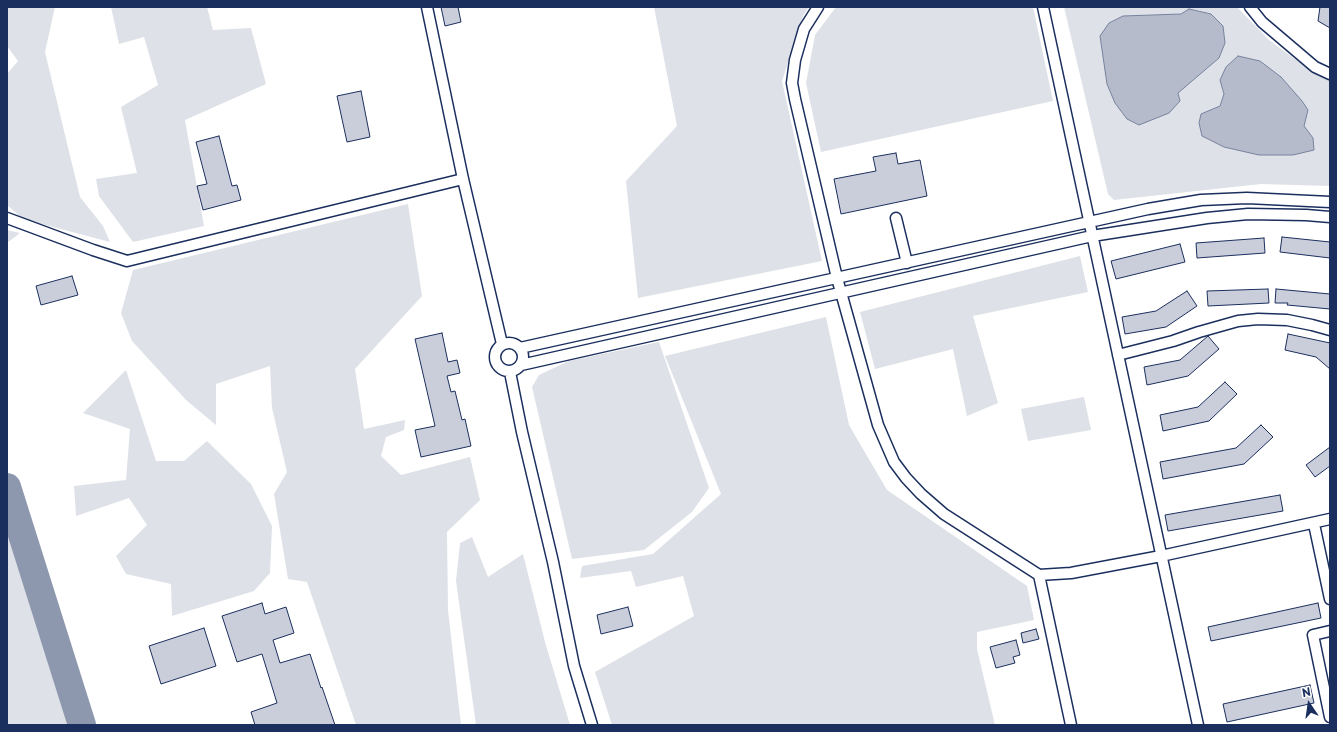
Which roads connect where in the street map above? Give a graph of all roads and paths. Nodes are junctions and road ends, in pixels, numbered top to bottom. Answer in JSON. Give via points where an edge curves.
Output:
{"nodes":[{"id":1,"x":427,"y":7,"type":"edge"},
{"id":2,"x":818,"y":7,"type":"edge"},
{"id":3,"x":1043,"y":7,"type":"edge"},
{"id":4,"x":1250,"y":7,"type":"edge"},
{"id":5,"x":1330,"y":74,"type":"edge"},
{"id":6,"x":463,"y":179,"type":"junction"},
{"id":7,"x":1330,"y":202,"type":"edge"},
{"id":8,"x":1330,"y":217,"type":"edge"},
{"id":9,"x":7,"y":218,"type":"edge"},
{"id":10,"x":896,"y":218,"type":"dead end"},
{"id":11,"x":1089,"y":222,"type":"junction"},
{"id":12,"x":1092,"y":236,"type":"junction"},
{"id":13,"x":907,"y":263,"type":"junction"},
{"id":14,"x":837,"y":278,"type":"junction"},
{"id":15,"x":842,"y":292,"type":"junction"},
{"id":16,"x":1330,"y":330,"type":"edge"},
{"id":17,"x":502,"y":344,"type":"junction"},
{"id":18,"x":520,"y":348,"type":"junction"},
{"id":19,"x":1118,"y":355,"type":"junction"},
{"id":20,"x":521,"y":365,"type":"junction"},
{"id":21,"x":510,"y":372,"type":"junction"},
{"id":22,"x":1330,"y":520,"type":"edge"},
{"id":23,"x":1314,"y":524,"type":"junction"},
{"id":24,"x":1161,"y":556,"type":"junction"},
{"id":25,"x":1039,"y":576,"type":"junction"},
{"id":26,"x":1330,"y":599,"type":"edge"},
{"id":27,"x":1330,"y":632,"type":"edge"},
{"id":28,"x":1330,"y":717,"type":"edge"},
{"id":29,"x":592,"y":725,"type":"edge"},
{"id":30,"x":1071,"y":725,"type":"edge"},
{"id":31,"x":1198,"y":725,"type":"edge"}],
"edges":[{"from":1,"to":6,"type":"street"},
{"from":2,"to":14,"type":"street","via":[[804,29],[795,60],[792,83]]},
{"from":3,"to":11,"type":"street"},
{"from":4,"to":5,"type":"street","via":[[1262,22],[1315,67]]},
{"from":6,"to":9,"type":"street","via":[[128,261]]},
{"from":6,"to":17,"type":"street"},
{"from":7,"to":11,"type":"street","via":[[1247,198],[1201,200]]},
{"from":8,"to":12,"type":"street","via":[[1248,214]]},
{"from":10,"to":13,"type":"street"},
{"from":11,"to":12,"type":"street"},
{"from":11,"to":13,"type":"street"},
{"from":12,"to":15,"type":"street"},
{"from":12,"to":19,"type":"street"},
{"from":13,"to":14,"type":"street"},
{"from":14,"to":15,"type":"street"},
{"from":14,"to":18,"type":"street"},
{"from":15,"to":20,"type":"street"},
{"from":15,"to":25,"type":"street","via":[[878,425],[894,462],[921,494],[944,514]]},
{"from":16,"to":19,"type":"street","via":[[1287,320],[1238,321]]},
{"from":17,"to":18,"type":"street","via":[[511,343]]},
{"from":17,"to":21,"type":"street","via":[[495,352],[495,362],[501,369]]},
{"from":18,"to":20,"type":"street","via":[[523,356]]},
{"from":19,"to":24,"type":"street"},
{"from":20,"to":21,"type":"street"},
{"from":21,"to":29,"type":"street","via":[[574,666]]},
{"from":22,"to":23,"type":"street"},
{"from":23,"to":24,"type":"street"},
{"from":23,"to":26,"type":"street"},
{"from":24,"to":25,"type":"street","via":[[1071,573]]},
{"from":24,"to":31,"type":"street"},
{"from":25,"to":30,"type":"street"},
{"from":27,"to":28,"type":"street","via":[[1313,635]]}]}
